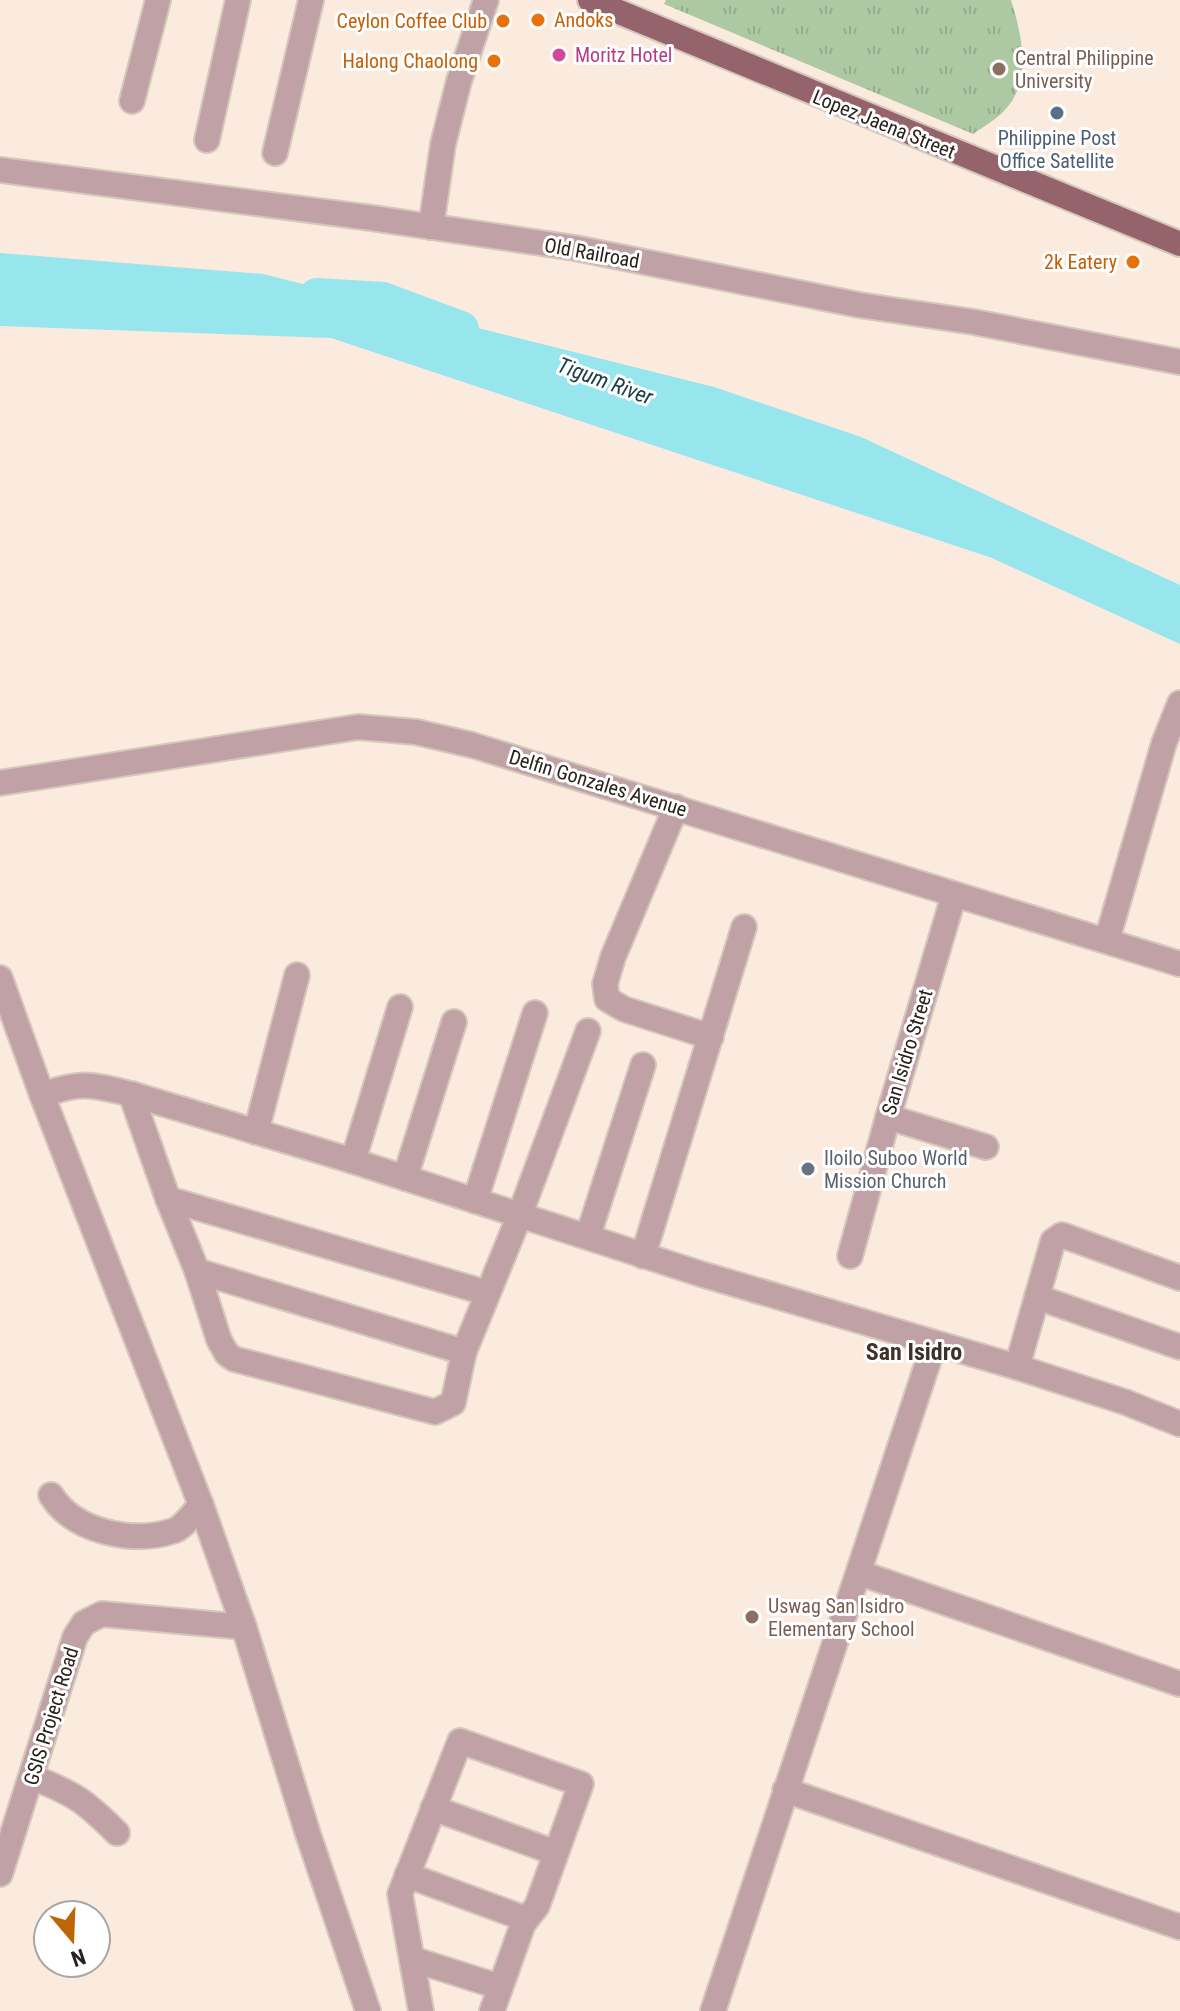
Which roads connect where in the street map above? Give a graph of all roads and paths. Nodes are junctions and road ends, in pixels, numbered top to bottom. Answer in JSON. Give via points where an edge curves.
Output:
{"nodes":[{"id":1,"x":158,"y":0,"type":"edge"},
{"id":2,"x":238,"y":0,"type":"edge"},
{"id":3,"x":311,"y":0,"type":"edge"},
{"id":4,"x":486,"y":0,"type":"edge"},
{"id":5,"x":590,"y":0,"type":"edge"},
{"id":6,"x":132,"y":101,"type":"dead end"},
{"id":7,"x":207,"y":140,"type":"dead end"},
{"id":8,"x":275,"y":153,"type":"dead end"},
{"id":9,"x":0,"y":170,"type":"edge"},
{"id":10,"x":431,"y":227,"type":"junction"},
{"id":11,"x":1180,"y":244,"type":"edge"},
{"id":12,"x":1180,"y":362,"type":"edge"},
{"id":13,"x":1180,"y":703,"type":"edge"},
{"id":14,"x":0,"y":783,"type":"edge"},
{"id":15,"x":676,"y":807,"type":"junction"},
{"id":16,"x":954,"y":895,"type":"junction"},
{"id":17,"x":744,"y":927,"type":"dead end"},
{"id":18,"x":1107,"y":940,"type":"junction"},
{"id":19,"x":1180,"y":964,"type":"edge"},
{"id":20,"x":297,"y":975,"type":"dead end"},
{"id":21,"x":0,"y":978,"type":"edge"},
{"id":22,"x":400,"y":1007,"type":"dead end"},
{"id":23,"x":535,"y":1013,"type":"dead end"},
{"id":24,"x":454,"y":1022,"type":"dead end"},
{"id":25,"x":588,"y":1031,"type":"dead end"},
{"id":26,"x":711,"y":1037,"type":"junction"},
{"id":27,"x":643,"y":1065,"type":"dead end"},
{"id":28,"x":131,"y":1094,"type":"junction"},
{"id":29,"x":42,"y":1095,"type":"junction"},
{"id":30,"x":888,"y":1117,"type":"junction"},
{"id":31,"x":256,"y":1132,"type":"junction"},
{"id":32,"x":986,"y":1147,"type":"dead end"},
{"id":33,"x":353,"y":1161,"type":"junction"},
{"id":34,"x":405,"y":1178,"type":"junction"},
{"id":35,"x":168,"y":1199,"type":"junction"},
{"id":36,"x":475,"y":1201,"type":"junction"},
{"id":37,"x":519,"y":1217,"type":"junction"},
{"id":38,"x":588,"y":1236,"type":"junction"},
{"id":39,"x":643,"y":1256,"type":"junction"},
{"id":40,"x":850,"y":1256,"type":"dead end"},
{"id":41,"x":197,"y":1271,"type":"junction"},
{"id":42,"x":1180,"y":1278,"type":"edge"},
{"id":43,"x":487,"y":1293,"type":"junction"},
{"id":44,"x":1037,"y":1297,"type":"junction"},
{"id":45,"x":934,"y":1344,"type":"junction"},
{"id":46,"x":1180,"y":1347,"type":"edge"},
{"id":47,"x":464,"y":1352,"type":"junction"},
{"id":48,"x":1017,"y":1367,"type":"junction"},
{"id":49,"x":1180,"y":1424,"type":"edge"},
{"id":50,"x":51,"y":1495,"type":"dead end"},
{"id":51,"x":201,"y":1505,"type":"junction"},
{"id":52,"x":860,"y":1573,"type":"junction"},
{"id":53,"x":244,"y":1627,"type":"junction"},
{"id":54,"x":1180,"y":1684,"type":"edge"},
{"id":55,"x":32,"y":1777,"type":"junction"},
{"id":56,"x":785,"y":1790,"type":"junction"},
{"id":57,"x":433,"y":1808,"type":"junction"},
{"id":58,"x":117,"y":1833,"type":"dead end"},
{"id":59,"x":556,"y":1853,"type":"junction"},
{"id":60,"x":0,"y":1874,"type":"edge"},
{"id":61,"x":407,"y":1875,"type":"junction"},
{"id":62,"x":526,"y":1919,"type":"junction"},
{"id":63,"x":1180,"y":1927,"type":"edge"},
{"id":64,"x":412,"y":1959,"type":"junction"},
{"id":65,"x":500,"y":1987,"type":"junction"},
{"id":66,"x":368,"y":2011,"type":"edge"},
{"id":67,"x":421,"y":2011,"type":"edge"},
{"id":68,"x":492,"y":2011,"type":"edge"},
{"id":69,"x":713,"y":2011,"type":"edge"}],
"edges":[{"from":1,"to":6,"type":"street"},
{"from":2,"to":7,"type":"street"},
{"from":3,"to":8,"type":"street"},
{"from":4,"to":10,"type":"street","via":[[443,144]]},
{"from":5,"to":11,"type":"main road","name":"Lopez Jaena Street"},
{"from":9,"to":10,"type":"street","name":"Old Railroad"},
{"from":10,"to":12,"type":"street","name":"Old Railroad","via":[[575,248]]},
{"from":13,"to":18,"type":"street"},
{"from":14,"to":15,"type":"street","name":"Delfin Gonzales Avenue","via":[[358,727],[416,732],[472,745]]},
{"from":15,"to":16,"type":"street","name":"Delfin Gonzales Avenue"},
{"from":15,"to":26,"type":"street","via":[[613,957],[605,984],[607,999]]},
{"from":16,"to":18,"type":"street","name":"Delfin Gonzales Avenue"},
{"from":16,"to":30,"type":"street","name":"San Isidro Street"},
{"from":17,"to":26,"type":"street"},
{"from":18,"to":19,"type":"street","name":"Delfin Gonzales Avenue"},
{"from":20,"to":31,"type":"street"},
{"from":21,"to":29,"type":"street"},
{"from":22,"to":33,"type":"street"},
{"from":23,"to":36,"type":"street"},
{"from":24,"to":34,"type":"street"},
{"from":25,"to":37,"type":"street"},
{"from":26,"to":39,"type":"street"},
{"from":27,"to":38,"type":"street"},
{"from":28,"to":29,"type":"street","via":[[74,1084]]},
{"from":28,"to":31,"type":"street"},
{"from":28,"to":35,"type":"street"},
{"from":29,"to":51,"type":"street"},
{"from":30,"to":32,"type":"street"},
{"from":30,"to":40,"type":"street","name":"San Isidro Street"},
{"from":31,"to":33,"type":"street"},
{"from":33,"to":34,"type":"street"},
{"from":34,"to":36,"type":"street"},
{"from":35,"to":41,"type":"street"},
{"from":35,"to":43,"type":"street"},
{"from":36,"to":37,"type":"street"},
{"from":37,"to":38,"type":"street"},
{"from":37,"to":43,"type":"street"},
{"from":38,"to":39,"type":"street"},
{"from":39,"to":45,"type":"street"},
{"from":41,"to":47,"type":"street"},
{"from":41,"to":47,"type":"street","via":[[219,1340],[234,1359],[435,1412],[453,1403]]},
{"from":42,"to":44,"type":"street","via":[[1062,1235],[1053,1241]]},
{"from":43,"to":47,"type":"street"},
{"from":44,"to":46,"type":"street"},
{"from":44,"to":48,"type":"street"},
{"from":45,"to":48,"type":"street"},
{"from":45,"to":52,"type":"street"},
{"from":48,"to":49,"type":"street"},
{"from":50,"to":51,"type":"street","via":[[70,1517],[90,1527],[138,1535],[176,1530]]},
{"from":51,"to":53,"type":"street"},
{"from":52,"to":54,"type":"street"},
{"from":52,"to":56,"type":"street"},
{"from":53,"to":55,"type":"street","name":"GSIS Project Road","via":[[102,1614],[84,1623],[75,1637]]},
{"from":53,"to":66,"type":"street"},
{"from":55,"to":58,"type":"street","via":[[72,1793]]},
{"from":55,"to":60,"type":"street","name":"GSIS Project Road"},
{"from":56,"to":63,"type":"street"},
{"from":56,"to":69,"type":"street"},
{"from":57,"to":59,"type":"street"},
{"from":57,"to":59,"type":"street","via":[[460,1741],[581,1784]]},
{"from":57,"to":61,"type":"street"},
{"from":59,"to":62,"type":"street","via":[[537,1906]]},
{"from":61,"to":62,"type":"street"},
{"from":61,"to":64,"type":"street","via":[[400,1894]]},
{"from":62,"to":65,"type":"street"},
{"from":64,"to":65,"type":"street"},
{"from":64,"to":67,"type":"street"},
{"from":65,"to":68,"type":"street"}]}
